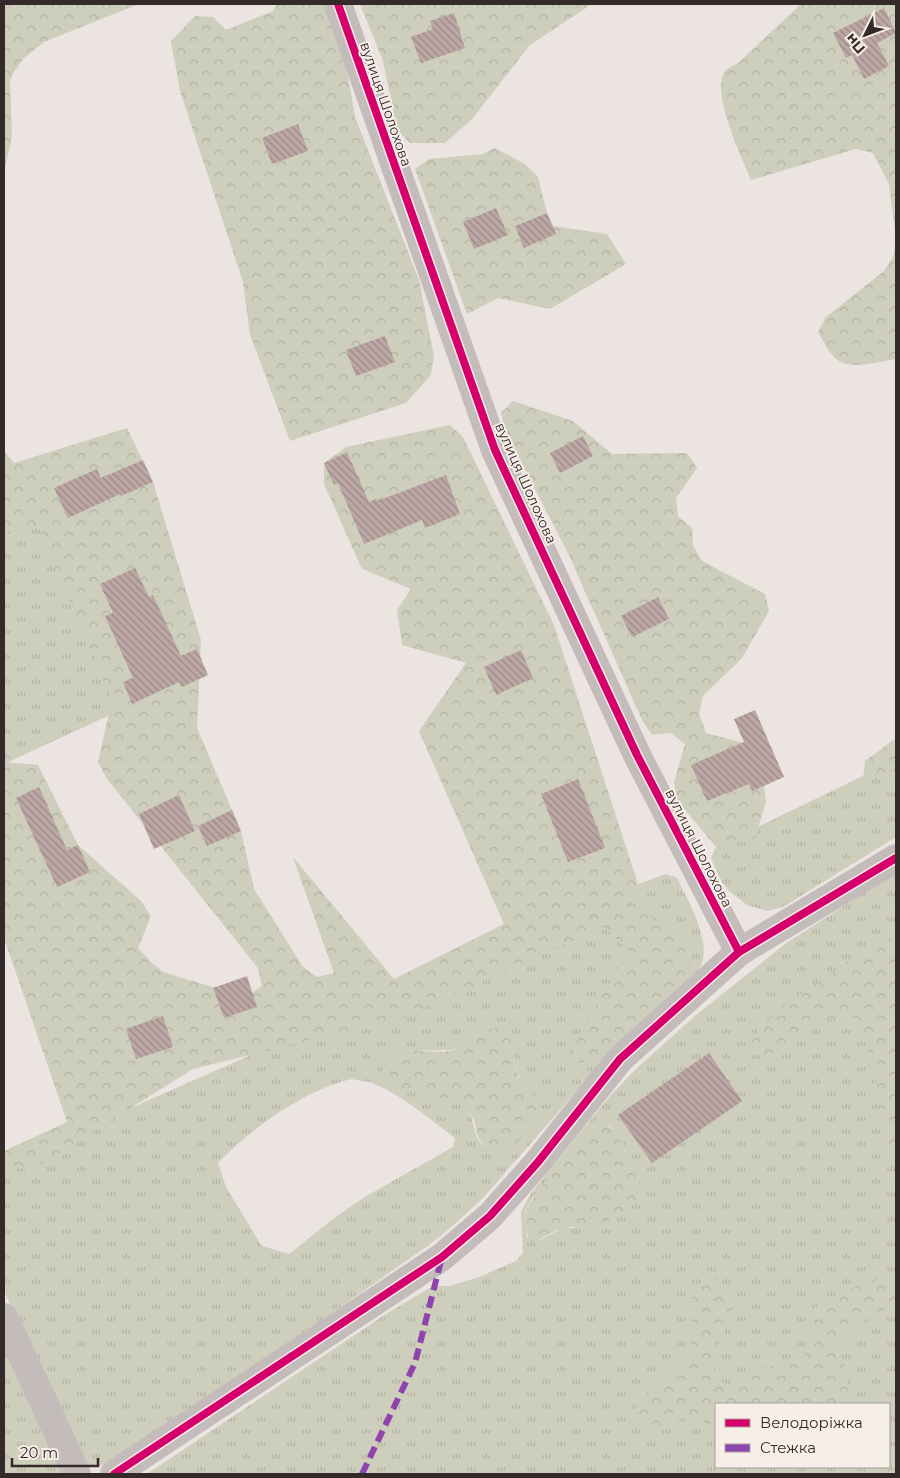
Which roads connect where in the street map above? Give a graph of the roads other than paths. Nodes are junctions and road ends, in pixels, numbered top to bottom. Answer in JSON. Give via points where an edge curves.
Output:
{"nodes":[{"id":1,"x":338,"y":4,"type":"edge"},
{"id":2,"x":896,"y":858,"type":"edge"},
{"id":3,"x":739,"y":952,"type":"junction"},
{"id":4,"x":4,"y":1318,"type":"edge"},
{"id":5,"x":77,"y":1474,"type":"edge"},
{"id":6,"x":114,"y":1474,"type":"edge"}],
"edges":[{"from":1,"to":3,"type":"street","name":"вулиця Шолохова","via":[[495,450],[637,755]]},
{"from":2,"to":3,"type":"street"},
{"from":3,"to":6,"type":"street","via":[[620,1059],[538,1162],[490,1216],[442,1257]]},
{"from":4,"to":5,"type":"street"}]}
